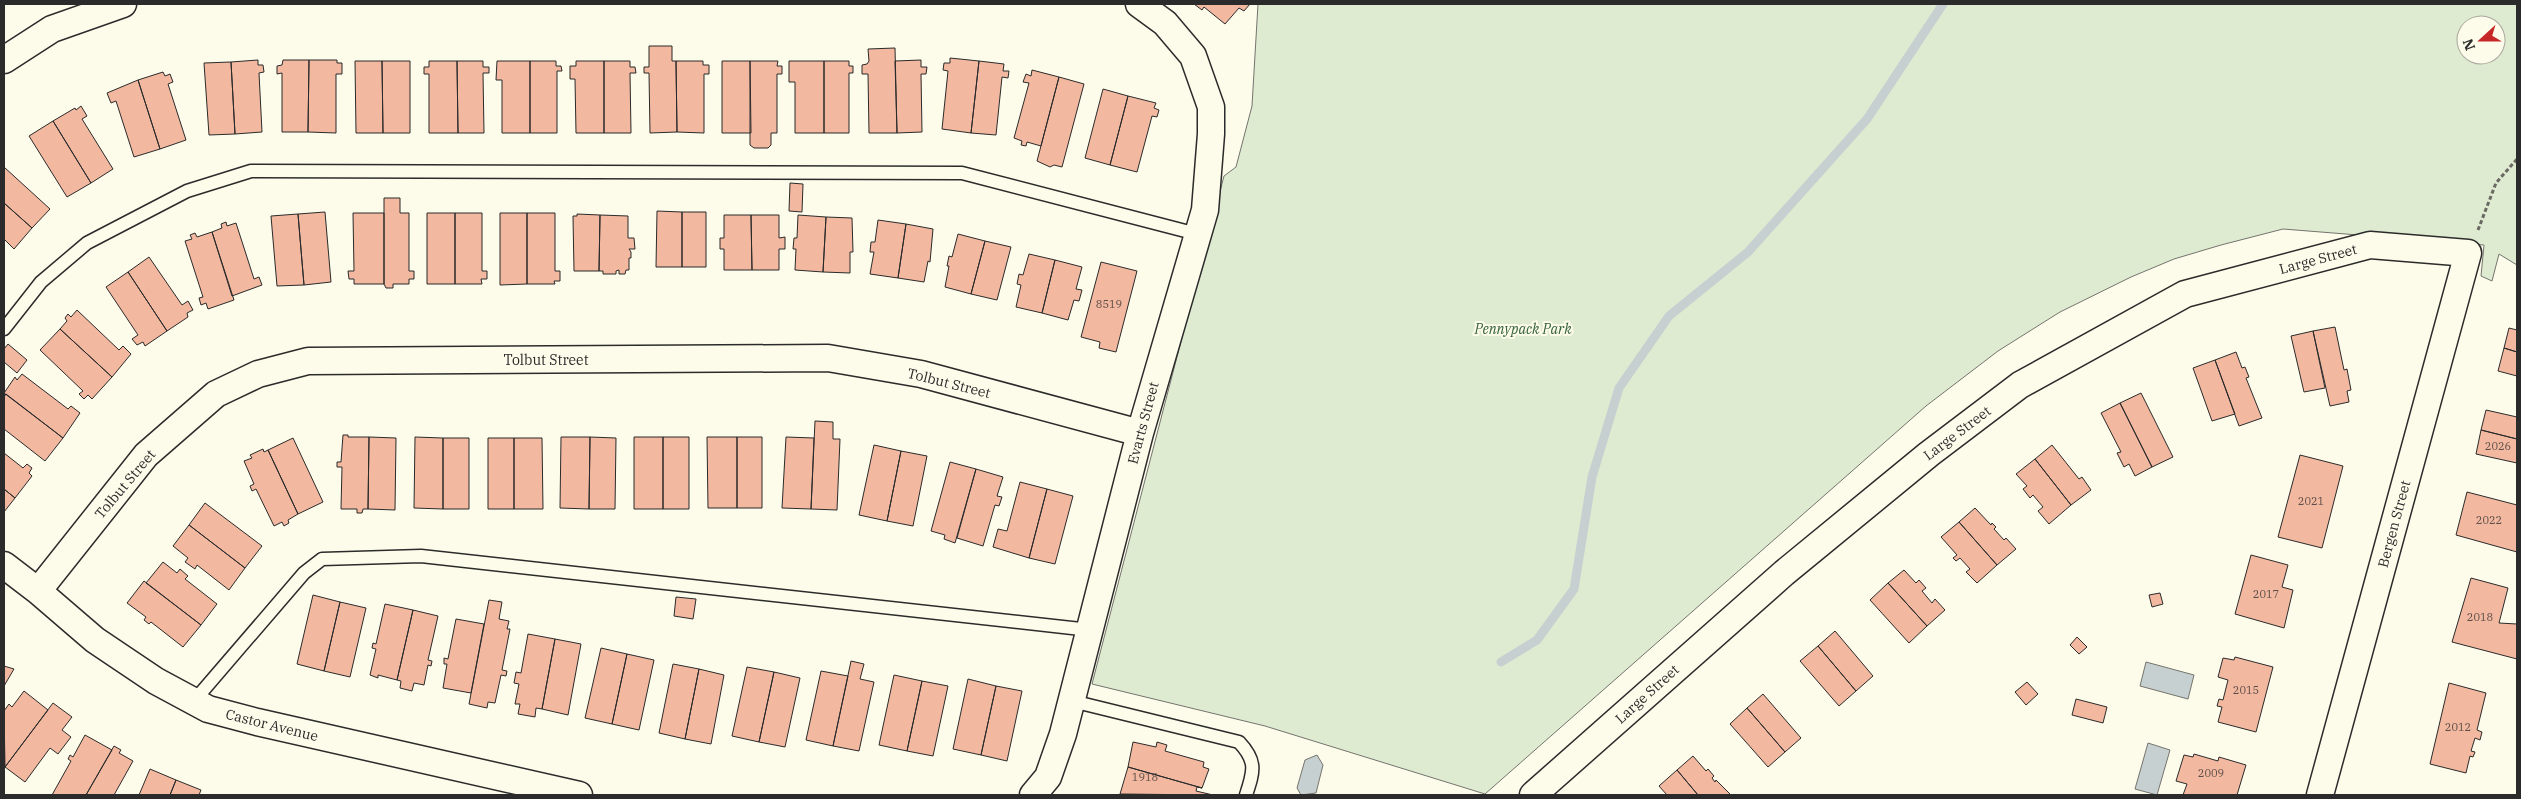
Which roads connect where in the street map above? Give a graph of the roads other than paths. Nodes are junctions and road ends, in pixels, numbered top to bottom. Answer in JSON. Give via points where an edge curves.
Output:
{"nodes":[{"id":1,"x":121,"y":4,"type":"edge"},
{"id":2,"x":1139,"y":4,"type":"edge"},
{"id":3,"x":4,"y":60,"type":"edge"},
{"id":4,"x":1197,"y":234,"type":"junction"},
{"id":5,"x":2468,"y":253,"type":"joint"},
{"id":6,"x":4,"y":329,"type":"edge"},
{"id":7,"x":1140,"y":433,"type":"junction"},
{"id":8,"x":4,"y":565,"type":"edge"},
{"id":9,"x":38,"y":591,"type":"junction"},
{"id":10,"x":1090,"y":630,"type":"junction"},
{"id":11,"x":194,"y":701,"type":"junction"},
{"id":12,"x":1072,"y":701,"type":"junction"},
{"id":13,"x":579,"y":795,"type":"edge"},
{"id":14,"x":1034,"y":795,"type":"edge"},
{"id":15,"x":1246,"y":795,"type":"edge"},
{"id":16,"x":1533,"y":795,"type":"edge"},
{"id":17,"x":2320,"y":795,"type":"edge"}],
"edges":[{"from":1,"to":3,"type":"street","via":[[52,29]]},
{"from":2,"to":4,"type":"street","name":"Evarts Street","via":[[1165,22],[1193,56],[1210,107],[1205,210]]},
{"from":4,"to":6,"type":"lane","via":[[962,173],[251,171],[187,191],[87,243],[41,282]]},
{"from":4,"to":7,"type":"street","name":"Evarts Street"},
{"from":5,"to":16,"type":"street","name":"Large Street","via":[[2370,245],[2186,294],[2020,385],[1929,454],[1784,573]]},
{"from":5,"to":17,"type":"street","name":"Bergen Street"},
{"from":7,"to":9,"type":"street","name":"Tolbut Street","via":[[921,374],[828,358],[308,361],[258,374],[216,394],[146,455]]},
{"from":7,"to":10,"type":"street","name":"Evarts Street"},
{"from":8,"to":9,"type":"street","name":"Castor Avenue"},
{"from":9,"to":11,"type":"street","name":"Castor Avenue","via":[[95,640],[156,681]]},
{"from":10,"to":11,"type":"lane","via":[[421,556],[322,559],[304,573]]},
{"from":10,"to":12,"type":"street","name":"Evarts Street"},
{"from":11,"to":13,"type":"street","name":"Castor Avenue","via":[[208,709],[257,722]]},
{"from":12,"to":14,"type":"street","name":"Evarts Street","via":[[1048,777]]},
{"from":12,"to":15,"type":"lane","via":[[1238,742],[1250,754],[1253,775]]}]}
